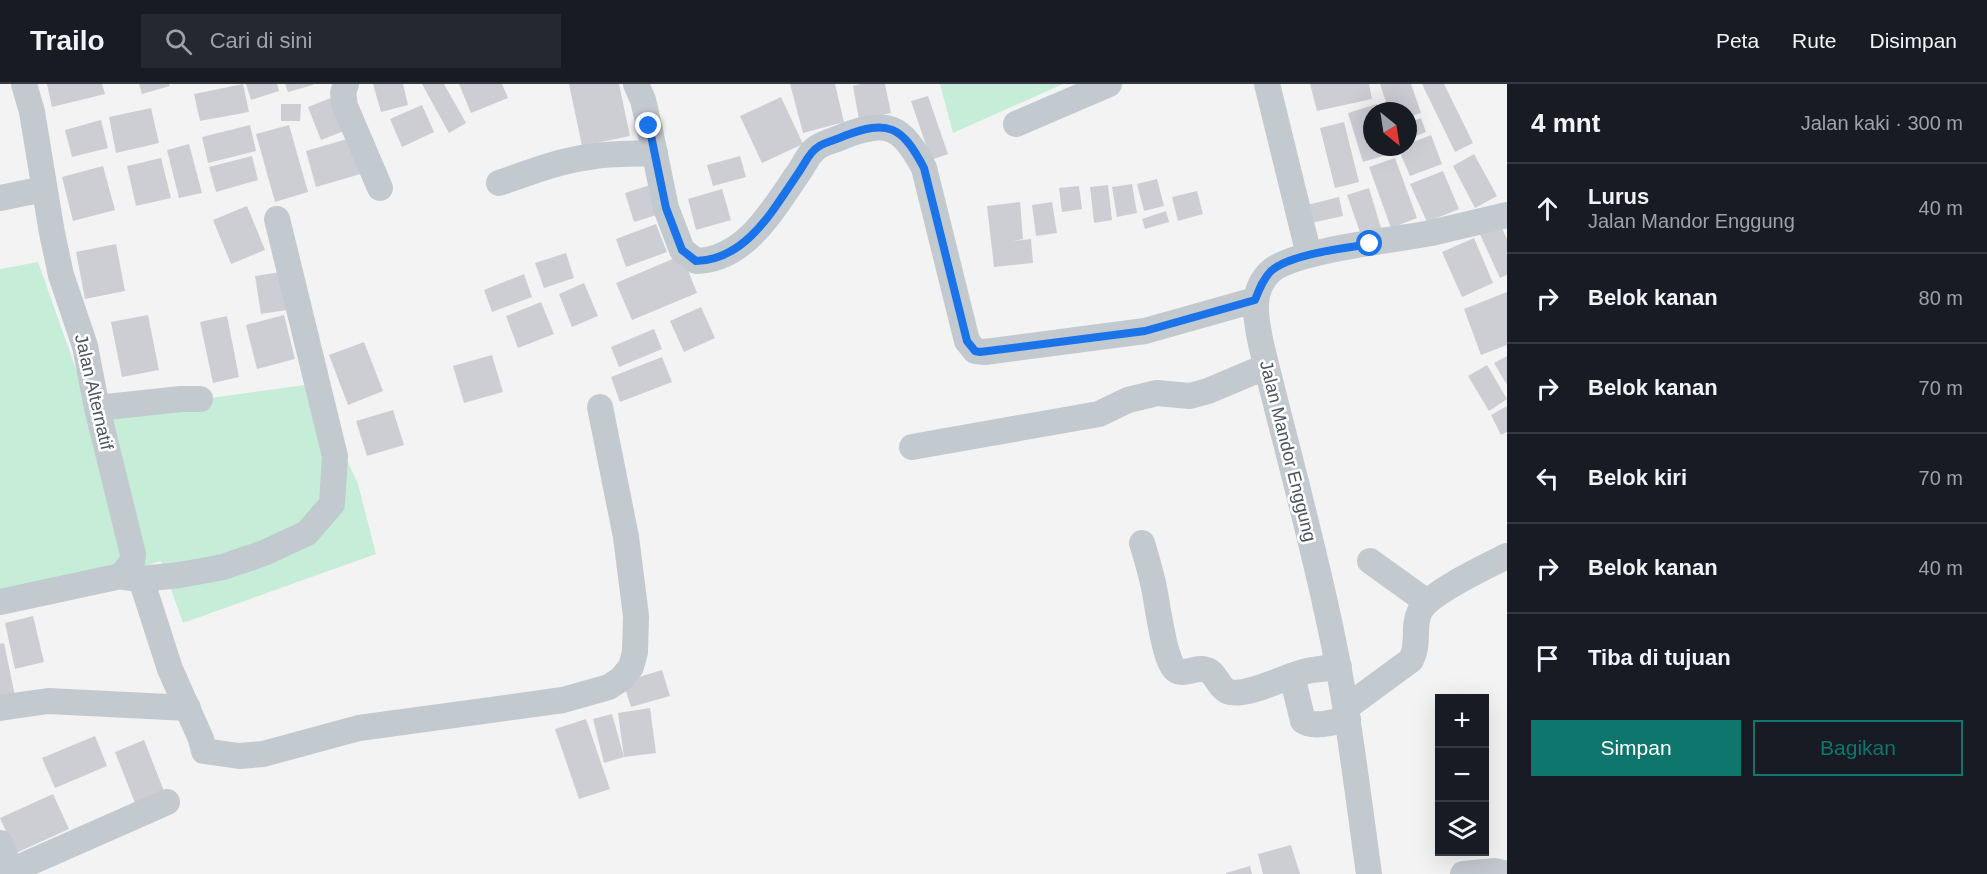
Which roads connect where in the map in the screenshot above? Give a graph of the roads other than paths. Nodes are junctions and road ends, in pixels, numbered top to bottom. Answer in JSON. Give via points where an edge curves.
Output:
{"nodes":[{"id":1,"x":24,"y":84,"type":"edge"},
{"id":2,"x":346,"y":84,"type":"edge"},
{"id":3,"x":636,"y":84,"type":"edge"},
{"id":4,"x":1109,"y":84,"type":"edge"},
{"id":5,"x":1267,"y":84,"type":"edge"},
{"id":6,"x":1016,"y":124,"type":"dead end"},
{"id":7,"x":655,"y":153,"type":"junction"},
{"id":8,"x":499,"y":183,"type":"dead end"},
{"id":9,"x":380,"y":188,"type":"dead end"},
{"id":10,"x":44,"y":189,"type":"junction"},
{"id":11,"x":0,"y":198,"type":"edge"},
{"id":12,"x":1507,"y":215,"type":"edge"},
{"id":13,"x":276,"y":219,"type":"dead end"},
{"id":14,"x":1309,"y":255,"type":"junction"},
{"id":15,"x":1255,"y":300,"type":"junction"},
{"id":16,"x":1267,"y":371,"type":"junction"},
{"id":17,"x":200,"y":399,"type":"dead end"},
{"id":18,"x":600,"y":407,"type":"dead end"},
{"id":19,"x":97,"y":408,"type":"junction"},
{"id":20,"x":912,"y":447,"type":"dead end"},
{"id":21,"x":1142,"y":543,"type":"dead end"},
{"id":22,"x":1507,"y":556,"type":"edge"},
{"id":23,"x":1370,"y":561,"type":"dead end"},
{"id":24,"x":131,"y":578,"type":"junction"},
{"id":25,"x":0,"y":602,"type":"edge"},
{"id":26,"x":1427,"y":602,"type":"junction"},
{"id":27,"x":1339,"y":667,"type":"junction"},
{"id":28,"x":1292,"y":676,"type":"junction"},
{"id":29,"x":0,"y":708,"type":"edge"},
{"id":30,"x":188,"y":708,"type":"junction"},
{"id":31,"x":1347,"y":713,"type":"junction"},
{"id":32,"x":166,"y":802,"type":"dead end"},
{"id":33,"x":0,"y":843,"type":"edge"},
{"id":34,"x":11,"y":872,"type":"edge"},
{"id":35,"x":1369,"y":874,"type":"edge"},
{"id":36,"x":1464,"y":874,"type":"edge"},
{"id":37,"x":1506,"y":874,"type":"edge"}],
"edges":[{"from":1,"to":10,"type":"street","name":"Jalan Alternatif"},
{"from":2,"to":9,"type":"street","via":[[345,106]]},
{"from":3,"to":7,"type":"street"},
{"from":4,"to":6,"type":"street"},
{"from":5,"to":14,"type":"street"},
{"from":7,"to":8,"type":"street","via":[[587,157]]},
{"from":7,"to":15,"type":"street","via":[[666,208],[682,250],[696,261],[709,261],[736,249],[754,233],[817,147],[880,126],[897,132],[912,146],[924,168],[967,341],[975,351],[1145,331]]},
{"from":10,"to":11,"type":"street"},
{"from":10,"to":19,"type":"street","name":"Jalan Alternatif","via":[[61,275],[86,346]]},
{"from":12,"to":14,"type":"street"},
{"from":13,"to":24,"type":"street","via":[[335,456],[332,504],[307,533],[264,553],[223,567]]},
{"from":14,"to":15,"type":"street","via":[[1272,270]]},
{"from":15,"to":16,"type":"street","name":"Jalan Mandor Enggung"},
{"from":16,"to":20,"type":"street","via":[[1253,372],[1190,396],[1157,393],[1128,400],[1099,414]]},
{"from":16,"to":27,"type":"street","name":"Jalan Mandor Enggung"},
{"from":17,"to":19,"type":"street"},
{"from":18,"to":30,"type":"street","via":[[626,537],[636,616],[635,652],[631,667],[621,679],[609,687],[563,700],[359,728],[263,754],[239,756],[204,751]]},
{"from":19,"to":24,"type":"street","name":"Jalan Alternatif","via":[[133,554]]},
{"from":21,"to":28,"type":"street","via":[[1165,644],[1175,670],[1209,671],[1224,690],[1233,693]]},
{"from":22,"to":26,"type":"street"},
{"from":23,"to":26,"type":"street"},
{"from":24,"to":25,"type":"street"},
{"from":24,"to":30,"type":"street"},
{"from":26,"to":31,"type":"street","via":[[1420,611],[1416,650],[1411,660]]},
{"from":27,"to":28,"type":"street"},
{"from":27,"to":31,"type":"street","name":"Jalan Mandor Enggung"},
{"from":28,"to":31,"type":"street","via":[[1303,721],[1317,725]]},
{"from":29,"to":30,"type":"street","via":[[48,701]]},
{"from":31,"to":35,"type":"street","name":"Jalan Mandor Enggung"},
{"from":32,"to":34,"type":"street"},
{"from":33,"to":34,"type":"street"},
{"from":36,"to":37,"type":"street"}]}
